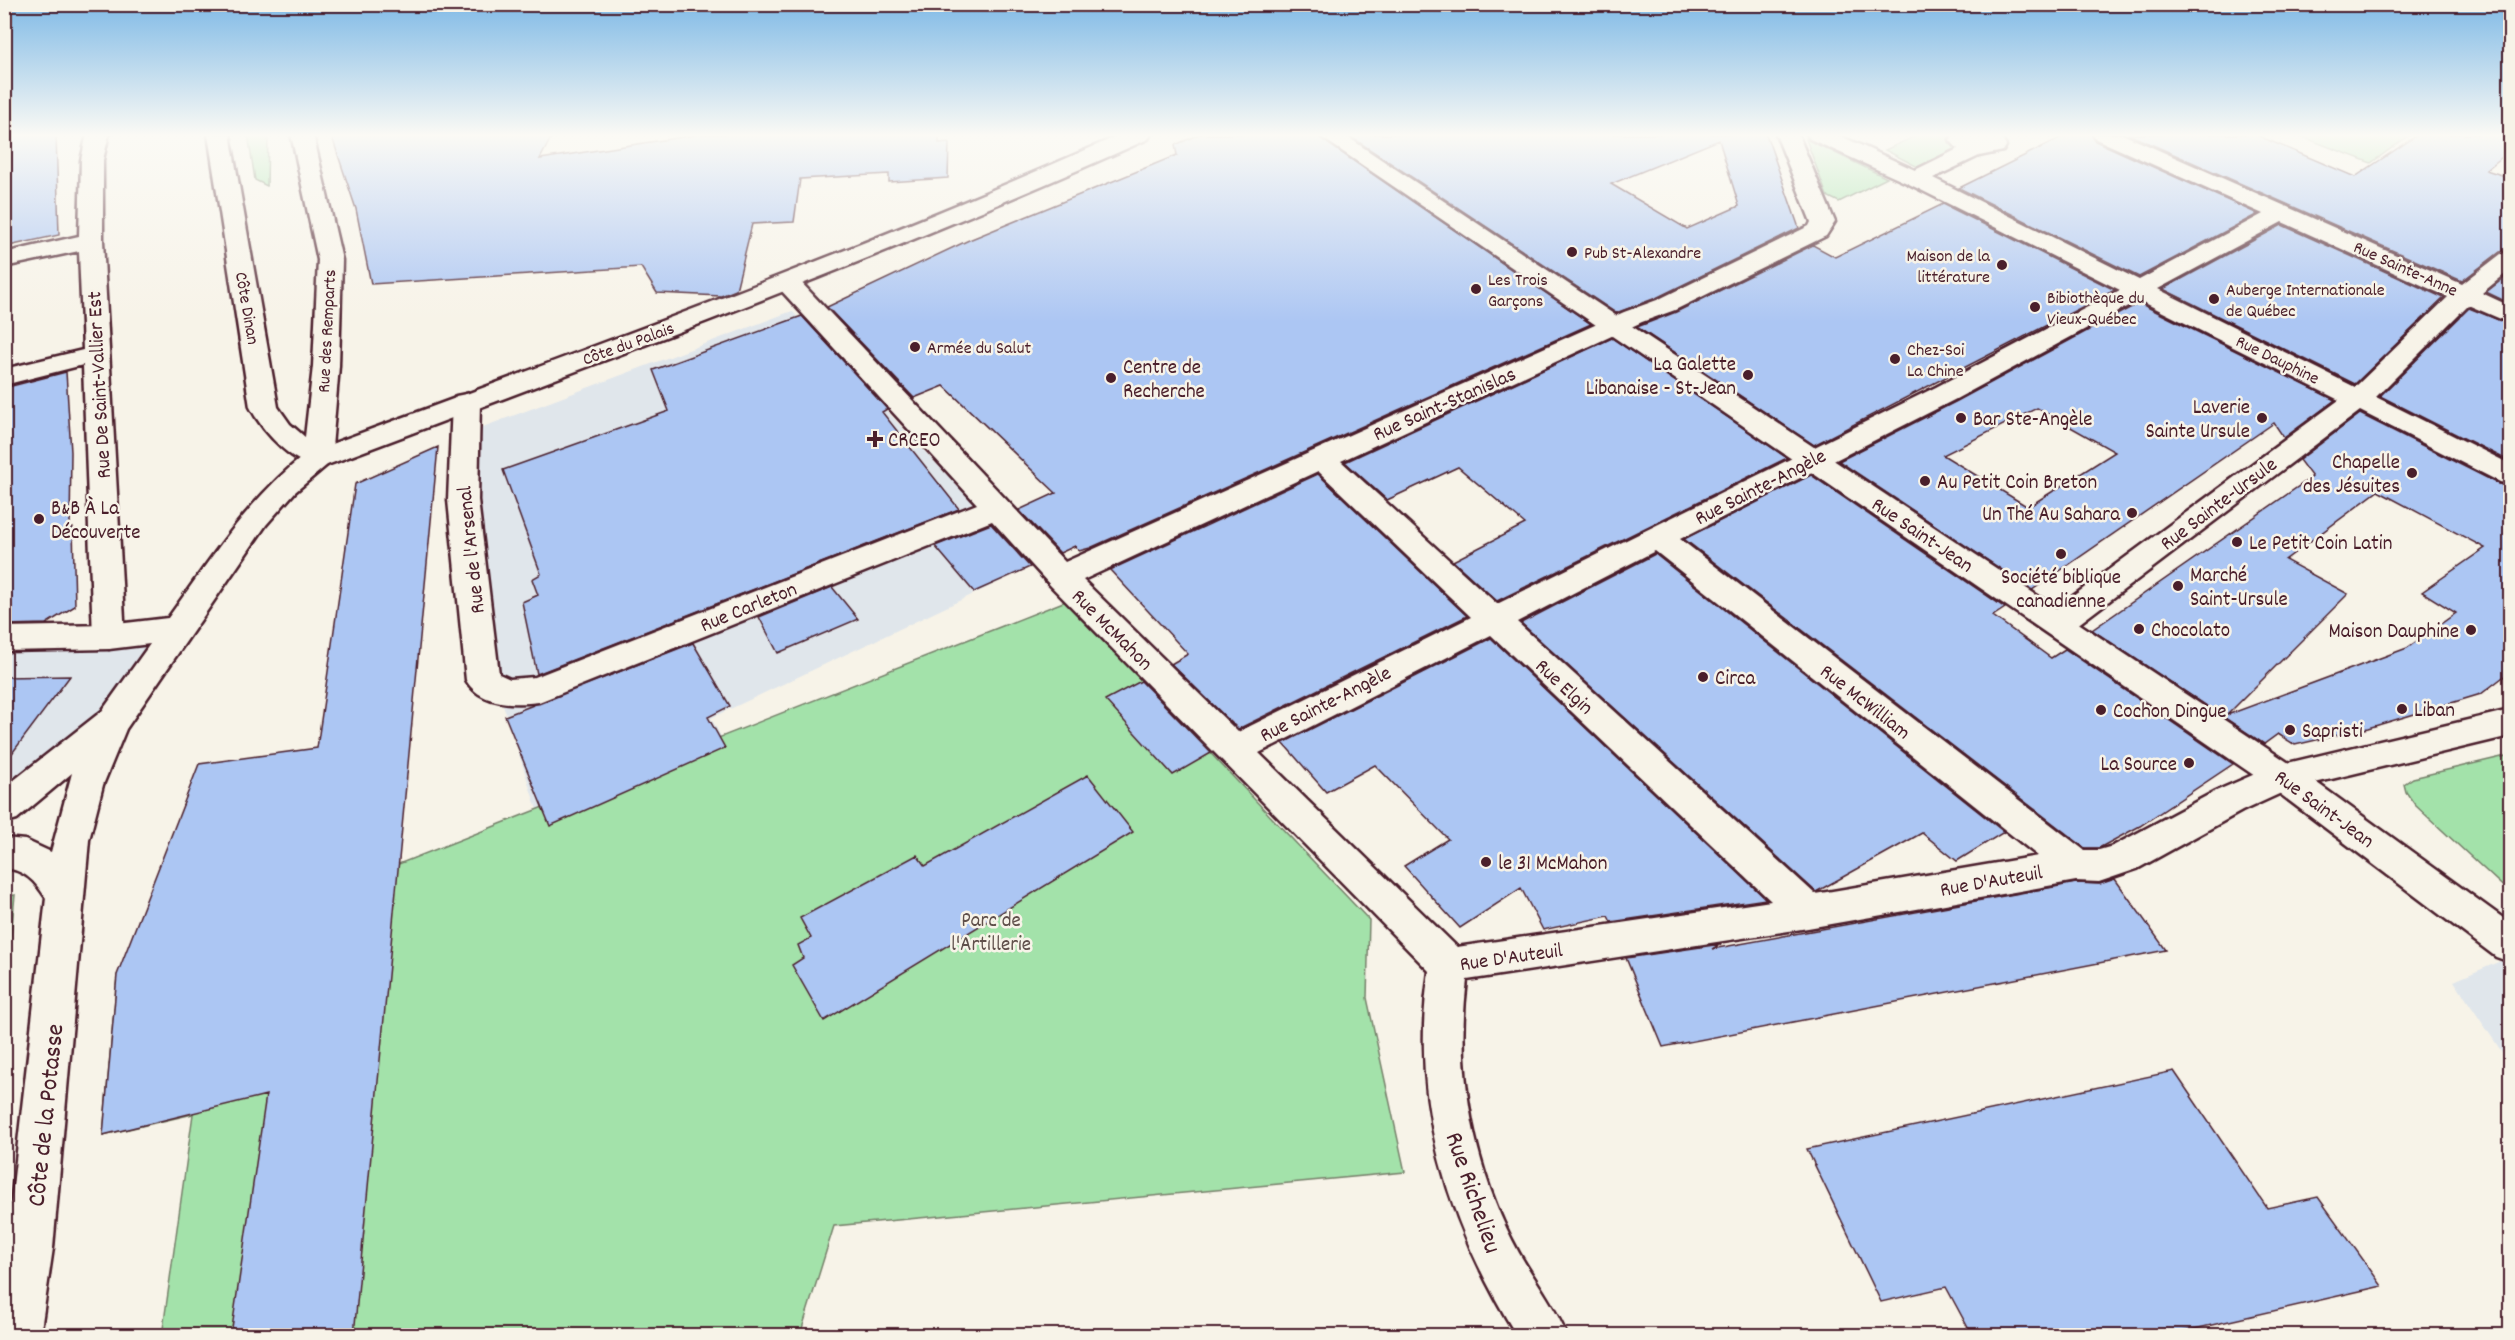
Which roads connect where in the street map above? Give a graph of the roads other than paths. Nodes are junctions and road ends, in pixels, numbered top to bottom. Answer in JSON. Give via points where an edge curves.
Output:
{"nodes":[{"id":1,"x":92,"y":197,"type":"edge"},
{"id":2,"x":229,"y":197,"type":"edge"},
{"id":3,"x":316,"y":197,"type":"edge"},
{"id":4,"x":1000,"y":197,"type":"edge"},
{"id":5,"x":1421,"y":197,"type":"edge"},
{"id":6,"x":1812,"y":197,"type":"edge"},
{"id":7,"x":1952,"y":197,"type":"edge"},
{"id":8,"x":2245,"y":197,"type":"edge"},
{"id":9,"x":2282,"y":213,"type":"junction"},
{"id":10,"x":91,"y":241,"type":"junction"},
{"id":11,"x":2511,"y":259,"type":"edge"},
{"id":12,"x":4,"y":260,"type":"edge"},
{"id":13,"x":788,"y":283,"type":"junction"},
{"id":14,"x":2137,"y":289,"type":"junction"},
{"id":15,"x":2465,"y":294,"type":"junction"},
{"id":16,"x":2511,"y":315,"type":"edge"},
{"id":17,"x":1613,"y":326,"type":"junction"},
{"id":18,"x":98,"y":354,"type":"junction"},
{"id":19,"x":4,"y":377,"type":"edge"},
{"id":20,"x":2358,"y":399,"type":"junction"},
{"id":21,"x":466,"y":402,"type":"junction"},
{"id":22,"x":317,"y":459,"type":"junction"},
{"id":23,"x":1322,"y":459,"type":"junction"},
{"id":24,"x":1812,"y":459,"type":"junction"},
{"id":25,"x":2511,"y":475,"type":"edge"},
{"id":26,"x":996,"y":508,"type":"junction"},
{"id":27,"x":1657,"y":537,"type":"junction"},
{"id":28,"x":1061,"y":577,"type":"junction"},
{"id":29,"x":1493,"y":619,"type":"junction"},
{"id":30,"x":2057,"y":624,"type":"junction"},
{"id":31,"x":177,"y":629,"type":"junction"},
{"id":32,"x":109,"y":637,"type":"junction"},
{"id":33,"x":4,"y":639,"type":"edge"},
{"id":34,"x":498,"y":690,"type":"joint"},
{"id":35,"x":114,"y":720,"type":"junction"},
{"id":36,"x":2511,"y":723,"type":"edge"},
{"id":37,"x":1233,"y":750,"type":"junction"},
{"id":38,"x":2283,"y":777,"type":"junction"},
{"id":39,"x":4,"y":809,"type":"edge"},
{"id":40,"x":4,"y":853,"type":"edge"},
{"id":41,"x":2076,"y":866,"type":"junction"},
{"id":42,"x":64,"y":893,"type":"junction"},
{"id":43,"x":1808,"y":912,"type":"junction"},
{"id":44,"x":2511,"y":945,"type":"edge"},
{"id":45,"x":1449,"y":965,"type":"junction"},
{"id":46,"x":16,"y":1335,"type":"edge"},
{"id":47,"x":1544,"y":1335,"type":"edge"}],
"edges":[{"from":1,"to":10,"type":"street","name":"Rue De Saint-Vallier Est"},
{"from":2,"to":22,"type":"street","name":"Côte Dinan","via":[[264,407],[281,431]]},
{"from":3,"to":22,"type":"street","name":"Rue des Remparts","via":[[330,260]]},
{"from":4,"to":13,"type":"street","name":"Côte du Palais"},
{"from":5,"to":17,"type":"street","name":"Rue Saint-Jean"},
{"from":6,"to":17,"type":"street","name":"Rue Saint-Stanislas","via":[[1822,222],[1818,231],[1666,305]]},
{"from":7,"to":14,"type":"street","name":"Rue Dauphine"},
{"from":8,"to":9,"type":"street","name":"Rue Sainte-Anne"},
{"from":9,"to":14,"type":"street","name":"Rue Sainte-Angèle"},
{"from":9,"to":15,"type":"street","name":"Rue Sainte-Anne"},
{"from":10,"to":12,"type":"street"},
{"from":10,"to":18,"type":"street","name":"Rue De Saint-Vallier Est"},
{"from":11,"to":15,"type":"street","name":"Rue Sainte-Ursule"},
{"from":13,"to":21,"type":"street","name":"Côte du Palais"},
{"from":13,"to":26,"type":"street","name":"Rue McMahon"},
{"from":14,"to":20,"type":"street","name":"Rue Dauphine"},
{"from":14,"to":24,"type":"street","name":"Rue Sainte-Angèle","via":[[1946,393]]},
{"from":15,"to":16,"type":"street","name":"Rue Sainte-Anne"},
{"from":15,"to":20,"type":"street","name":"Rue Sainte-Ursule"},
{"from":17,"to":23,"type":"street","name":"Rue Saint-Stanislas"},
{"from":17,"to":24,"type":"street","name":"Rue Saint-Jean"},
{"from":18,"to":19,"type":"street"},
{"from":18,"to":32,"type":"street","name":"Rue De Saint-Vallier Est"},
{"from":20,"to":25,"type":"street","name":"Rue Dauphine"},
{"from":20,"to":30,"type":"street","name":"Rue Sainte-Ursule"},
{"from":21,"to":22,"type":"street","name":"Côte du Palais"},
{"from":21,"to":34,"type":"street","name":"Rue de l'Arsenal","via":[[463,500],[483,680]]},
{"from":22,"to":31,"type":"street","name":"Côte du Palais","via":[[268,502]]},
{"from":23,"to":28,"type":"street","name":"Rue Saint-Stanislas"},
{"from":23,"to":29,"type":"street","name":"Rue Elgin"},
{"from":24,"to":27,"type":"street","name":"Rue Sainte-Angèle"},
{"from":24,"to":30,"type":"street","name":"Rue Saint-Jean"},
{"from":26,"to":28,"type":"street","name":"Rue McMahon"},
{"from":26,"to":34,"type":"street","name":"Rue Carleton","via":[[539,689]]},
{"from":27,"to":29,"type":"street","name":"Rue Sainte-Angèle"},
{"from":27,"to":41,"type":"street","name":"Rue McWilliam"},
{"from":28,"to":37,"type":"street","name":"Rue McMahon"},
{"from":29,"to":37,"type":"street","name":"Rue Sainte-Angèle"},
{"from":29,"to":43,"type":"street","name":"Rue Elgin"},
{"from":30,"to":38,"type":"street","name":"Rue Saint-Jean"},
{"from":31,"to":32,"type":"street"},
{"from":31,"to":35,"type":"street","name":"Côte du Palais"},
{"from":32,"to":33,"type":"street"},
{"from":35,"to":39,"type":"street"},
{"from":35,"to":42,"type":"street","name":"Côte de la Potasse","via":[[85,785],[71,840]]},
{"from":36,"to":38,"type":"street","name":"Rue D'Auteuil"},
{"from":37,"to":45,"type":"street","name":"Rue McMahon"},
{"from":38,"to":41,"type":"street","name":"Rue D'Auteuil","via":[[2229,801],[2124,858],[2099,866]]},
{"from":38,"to":44,"type":"street","name":"Rue Saint-Jean"},
{"from":40,"to":42,"type":"street","via":[[18,853],[45,865]]},
{"from":41,"to":43,"type":"street","name":"Rue D'Auteuil"},
{"from":42,"to":46,"type":"street","name":"Côte de la Potasse","via":[[30,1248]]},
{"from":43,"to":45,"type":"street","name":"Rue D'Auteuil"},
{"from":45,"to":47,"type":"street","name":"Rue Richelieu","via":[[1442,1010],[1442,1053],[1449,1113],[1463,1172],[1502,1268]]}]}
